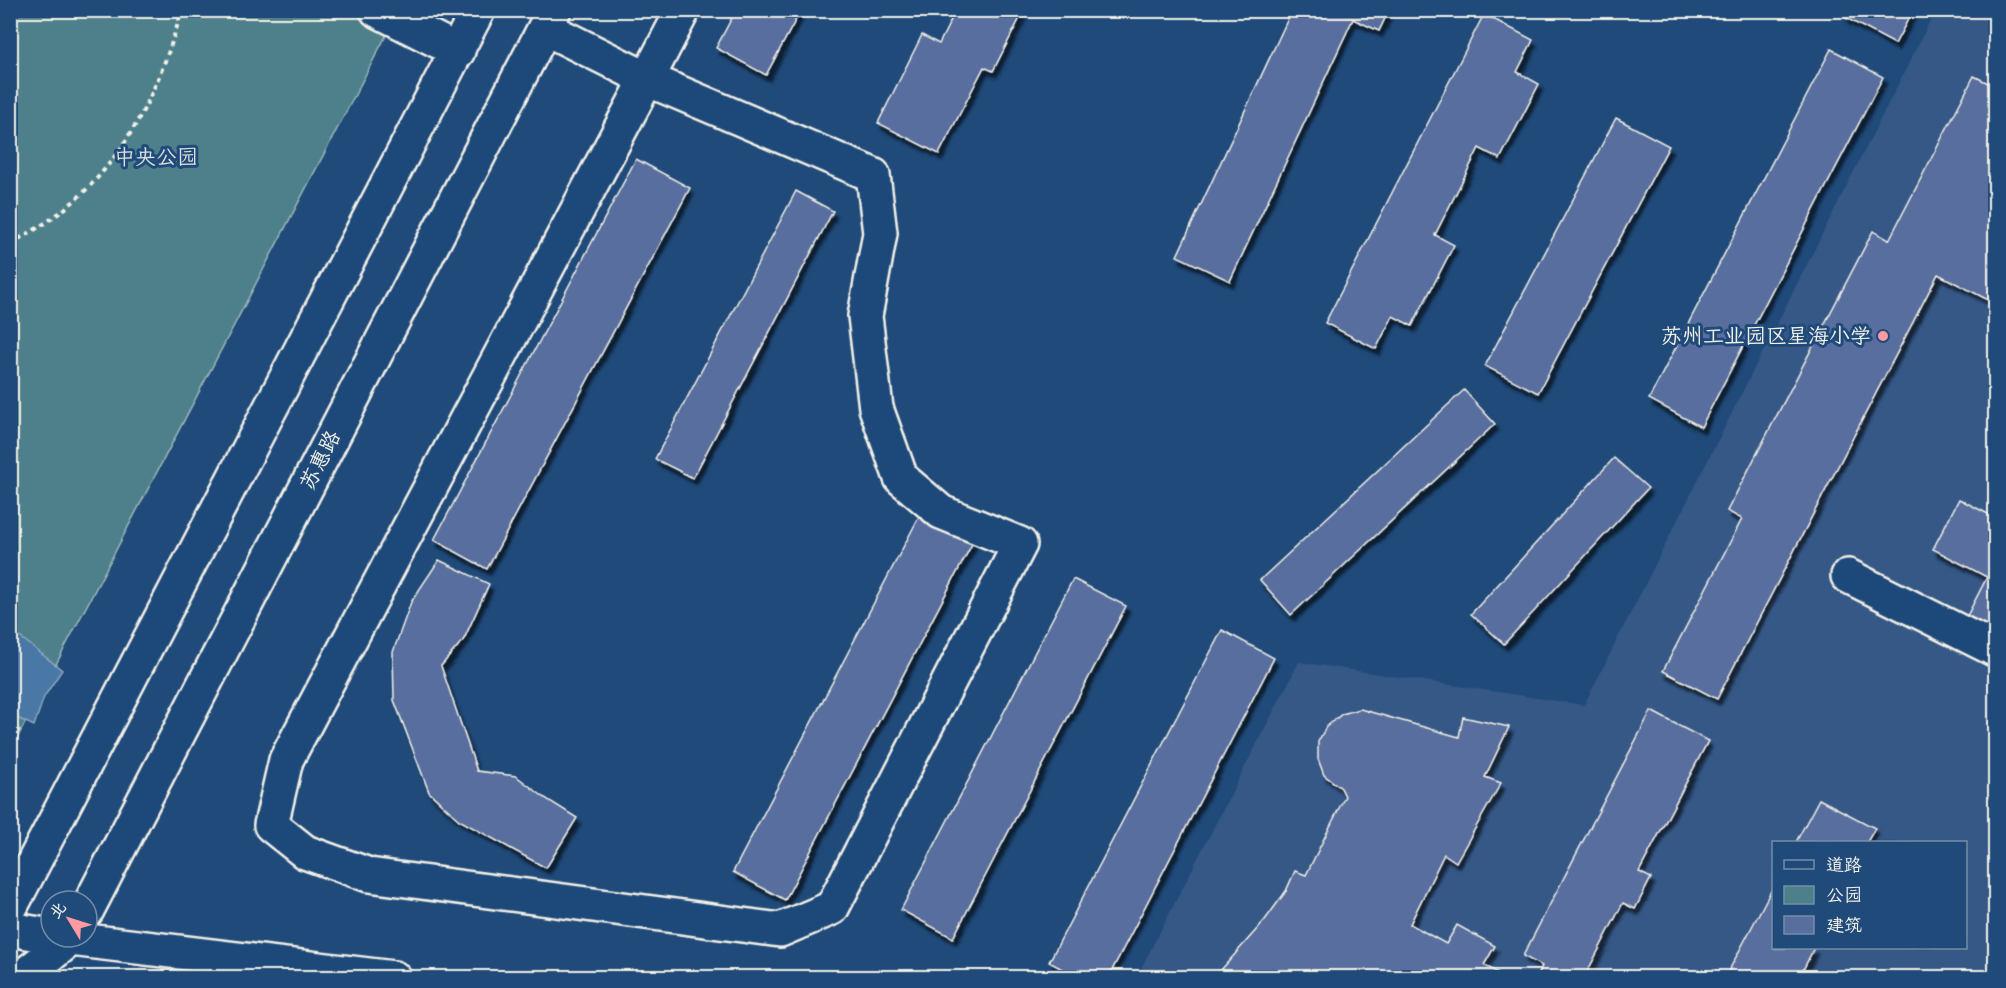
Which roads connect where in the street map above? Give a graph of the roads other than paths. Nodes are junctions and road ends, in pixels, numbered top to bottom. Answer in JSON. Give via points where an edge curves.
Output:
{"nodes":[{"id":1,"x":377,"y":10,"type":"edge"},
{"id":2,"x":478,"y":10,"type":"edge"},
{"id":3,"x":683,"y":10,"type":"edge"},
{"id":4,"x":549,"y":19,"type":"edge"},
{"id":5,"x":458,"y":51,"type":"junction"},
{"id":6,"x":647,"y":78,"type":"junction"},
{"id":7,"x":1848,"y":576,"type":"dead end"},
{"id":8,"x":1995,"y":650,"type":"edge"},
{"id":9,"x":98,"y":889,"type":"edge"},
{"id":10,"x":10,"y":908,"type":"edge"},
{"id":11,"x":10,"y":929,"type":"edge"},
{"id":12,"x":39,"y":934,"type":"edge"},
{"id":13,"x":99,"y":942,"type":"edge"},
{"id":14,"x":51,"y":949,"type":"edge"},
{"id":15,"x":21,"y":978,"type":"edge"},
{"id":16,"x":394,"y":978,"type":"edge"}],
"edges":[{"from":1,"to":5,"type":"main road"},
{"from":2,"to":5,"type":"main road"},
{"from":3,"to":6,"type":"main road"},
{"from":4,"to":6,"type":"main road"},
{"from":4,"to":9,"type":"main road","name":"苏惠路"},
{"from":5,"to":10,"type":"main road"},
{"from":6,"to":6,"type":"main road","via":[[286,760],[271,825],[305,852],[369,875],[780,930],[832,908],[1020,544],[941,512],[901,478],[876,408],[865,316],[880,233],[873,175]]},
{"from":7,"to":8,"type":"main road"},
{"from":11,"to":12,"type":"main road"},
{"from":13,"to":16,"type":"main road"},
{"from":14,"to":15,"type":"main road"}]}
